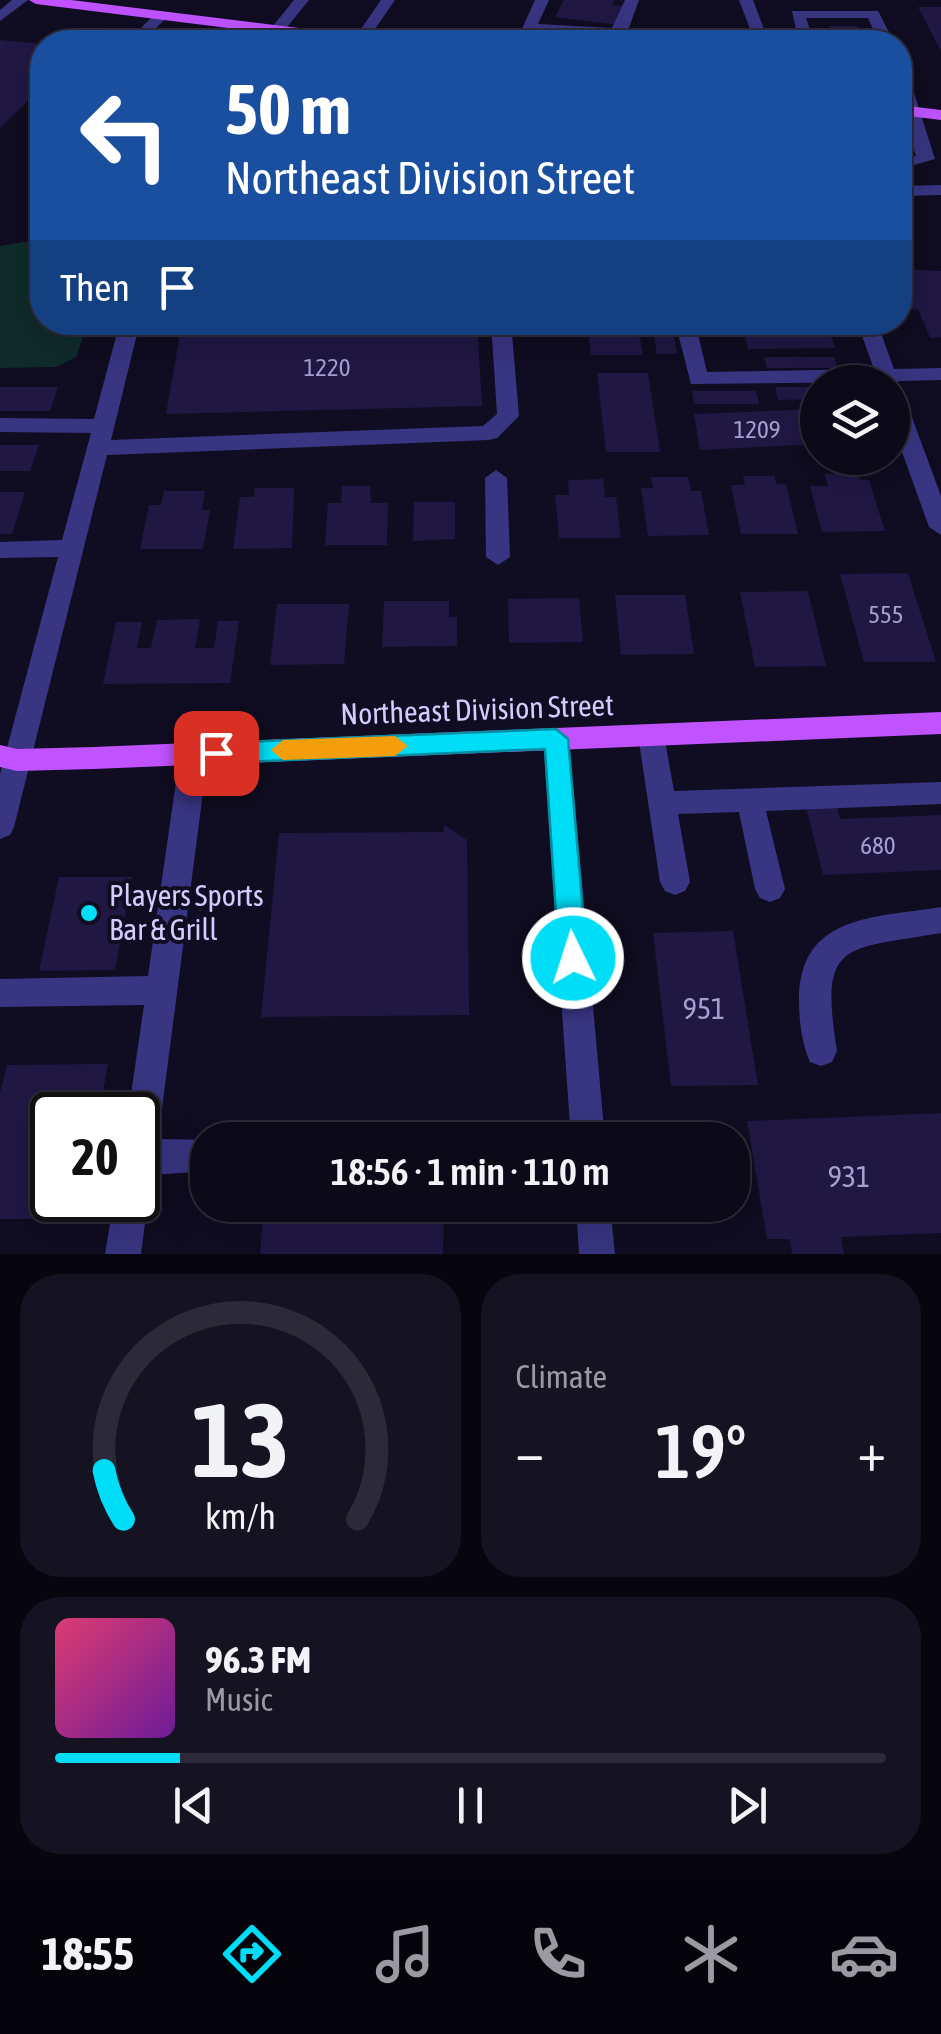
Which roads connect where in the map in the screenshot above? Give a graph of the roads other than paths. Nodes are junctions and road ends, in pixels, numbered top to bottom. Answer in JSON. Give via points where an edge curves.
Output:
{"nodes":[{"id":1,"x":21,"y":0,"type":"edge"},
{"id":2,"x":36,"y":0,"type":"edge"},
{"id":3,"x":302,"y":0,"type":"edge"},
{"id":4,"x":388,"y":0,"type":"edge"},
{"id":5,"x":542,"y":0,"type":"edge"},
{"id":6,"x":632,"y":0,"type":"edge"},
{"id":7,"x":747,"y":1,"type":"edge"},
{"id":8,"x":161,"y":16,"type":"junction"},
{"id":9,"x":0,"y":17,"type":"edge"},
{"id":10,"x":146,"y":30,"type":"edge"},
{"id":11,"x":239,"y":30,"type":"edge"},
{"id":12,"x":277,"y":30,"type":"edge"},
{"id":13,"x":372,"y":30,"type":"edge"},
{"id":14,"x":527,"y":30,"type":"edge"},
{"id":15,"x":622,"y":30,"type":"edge"},
{"id":16,"x":758,"y":30,"type":"edge"},
{"id":17,"x":802,"y":30,"type":"edge"},
{"id":18,"x":880,"y":30,"type":"edge"},
{"id":19,"x":912,"y":112,"type":"edge"},
{"id":20,"x":941,"y":115,"type":"edge"},
{"id":21,"x":912,"y":121,"type":"edge"},
{"id":22,"x":933,"y":162,"type":"edge"},
{"id":23,"x":941,"y":190,"type":"edge"},
{"id":24,"x":912,"y":191,"type":"edge"},
{"id":25,"x":127,"y":335,"type":"edge"},
{"id":26,"x":501,"y":335,"type":"edge"},
{"id":27,"x":688,"y":335,"type":"edge"},
{"id":28,"x":872,"y":335,"type":"edge"},
{"id":29,"x":882,"y":365,"type":"edge"},
{"id":30,"x":941,"y":374,"type":"edge"},
{"id":31,"x":910,"y":380,"type":"edge"},
{"id":32,"x":800,"y":382,"type":"edge"},
{"id":33,"x":0,"y":425,"type":"edge"},
{"id":34,"x":910,"y":435,"type":"edge"},
{"id":35,"x":100,"y":437,"type":"junction"},
{"id":36,"x":496,"y":478,"type":"dead end"},
{"id":37,"x":936,"y":498,"type":"edge"},
{"id":38,"x":941,"y":528,"type":"edge"},
{"id":39,"x":71,"y":548,"type":"junction"},
{"id":40,"x":0,"y":550,"type":"edge"},
{"id":41,"x":498,"y":557,"type":"dead end"},
{"id":42,"x":941,"y":724,"type":"edge"},
{"id":43,"x":652,"y":736,"type":"junction"},
{"id":44,"x":556,"y":739,"type":"junction"},
{"id":45,"x":194,"y":754,"type":"junction"},
{"id":46,"x":5,"y":761,"type":"edge"},
{"id":47,"x":941,"y":793,"type":"edge"},
{"id":48,"x":750,"y":800,"type":"junction"},
{"id":49,"x":662,"y":804,"type":"junction"},
{"id":50,"x":0,"y":827,"type":"edge"},
{"id":51,"x":674,"y":882,"type":"dead end"},
{"id":52,"x":770,"y":889,"type":"dead end"},
{"id":53,"x":941,"y":920,"type":"edge"},
{"id":54,"x":161,"y":990,"type":"junction"},
{"id":55,"x":0,"y":994,"type":"edge"},
{"id":56,"x":821,"y":1051,"type":"dead end"},
{"id":57,"x":147,"y":1092,"type":"edge"},
{"id":58,"x":587,"y":1122,"type":"edge"},
{"id":59,"x":190,"y":1155,"type":"edge"},
{"id":60,"x":160,"y":1156,"type":"edge"},
{"id":61,"x":128,"y":1222,"type":"edge"},
{"id":62,"x":594,"y":1222,"type":"edge"},
{"id":63,"x":123,"y":1254,"type":"edge"},
{"id":64,"x":597,"y":1254,"type":"edge"}],
"edges":[{"from":1,"to":9,"type":"street"},
{"from":2,"to":8,"type":"main road"},
{"from":3,"to":12,"type":"street"},
{"from":4,"to":13,"type":"street"},
{"from":5,"to":14,"type":"street"},
{"from":6,"to":15,"type":"street"},
{"from":7,"to":16,"type":"street"},
{"from":8,"to":10,"type":"street"},
{"from":8,"to":11,"type":"main road"},
{"from":17,"to":18,"type":"street","via":[[797,14],[873,14]]},
{"from":19,"to":20,"type":"main road"},
{"from":21,"to":22,"type":"street"},
{"from":23,"to":24,"type":"street"},
{"from":25,"to":35,"type":"street"},
{"from":26,"to":35,"type":"street","via":[[508,416],[489,434]]},
{"from":27,"to":32,"type":"street","via":[[698,379]]},
{"from":28,"to":29,"type":"street"},
{"from":30,"to":31,"type":"street"},
{"from":33,"to":35,"type":"street"},
{"from":34,"to":37,"type":"street"},
{"from":35,"to":39,"type":"street"},
{"from":36,"to":41,"type":"street"},
{"from":37,"to":38,"type":"street"},
{"from":39,"to":40,"type":"street"},
{"from":39,"to":46,"type":"street"},
{"from":42,"to":43,"type":"main road","name":"Northeast Division Street"},
{"from":43,"to":44,"type":"main road","name":"Northeast Division Street"},
{"from":43,"to":49,"type":"street"},
{"from":44,"to":45,"type":"main road","name":"Northeast Division Street"},
{"from":44,"to":58,"type":"street"},
{"from":45,"to":46,"type":"main road","name":"Northeast Division Street"},
{"from":45,"to":54,"type":"street"},
{"from":46,"to":50,"type":"street"},
{"from":47,"to":48,"type":"street"},
{"from":48,"to":49,"type":"street"},
{"from":48,"to":52,"type":"street"},
{"from":49,"to":51,"type":"street"},
{"from":53,"to":56,"type":"street","via":[[864,933],[829,947],[810,991]]},
{"from":54,"to":55,"type":"street"},
{"from":54,"to":57,"type":"street"},
{"from":59,"to":60,"type":"street"},
{"from":61,"to":63,"type":"street"},
{"from":62,"to":64,"type":"street"}]}
